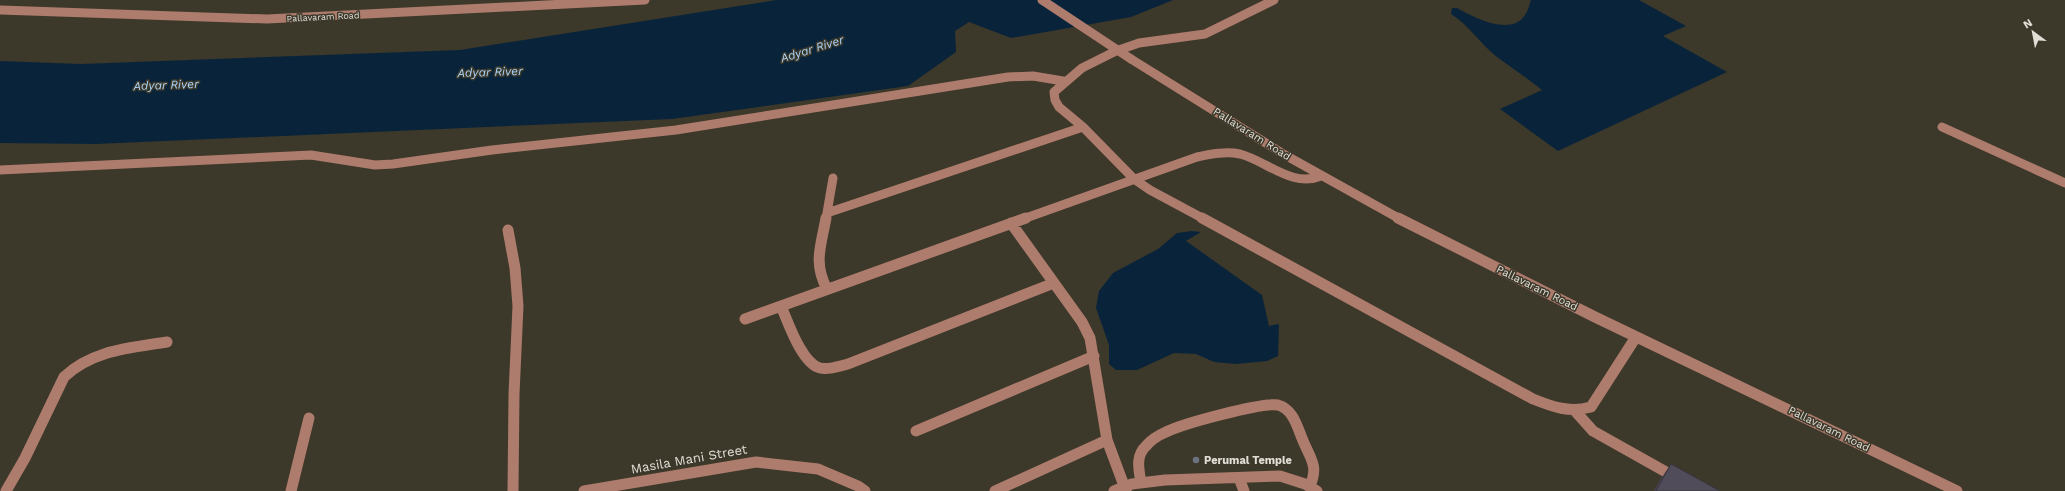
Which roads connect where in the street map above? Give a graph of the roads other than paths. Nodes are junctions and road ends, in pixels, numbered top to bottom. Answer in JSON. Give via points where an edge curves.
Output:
{"nodes":[{"id":1,"x":645,"y":0,"type":"edge"},
{"id":2,"x":1042,"y":0,"type":"edge"},
{"id":3,"x":1274,"y":0,"type":"edge"},
{"id":4,"x":0,"y":10,"type":"edge"},
{"id":5,"x":1063,"y":81,"type":"junction"},
{"id":6,"x":1083,"y":127,"type":"junction"},
{"id":7,"x":1942,"y":127,"type":"dead end"},
{"id":8,"x":0,"y":170,"type":"edge"},
{"id":9,"x":1321,"y":176,"type":"junction"},
{"id":10,"x":833,"y":178,"type":"dead end"},
{"id":11,"x":1134,"y":179,"type":"junction"},
{"id":12,"x":2065,"y":184,"type":"edge"},
{"id":13,"x":827,"y":213,"type":"junction"},
{"id":14,"x":1011,"y":223,"type":"junction"},
{"id":15,"x":508,"y":230,"type":"dead end"},
{"id":16,"x":1054,"y":283,"type":"junction"},
{"id":17,"x":828,"y":289,"type":"junction"},
{"id":18,"x":781,"y":306,"type":"junction"},
{"id":19,"x":745,"y":319,"type":"dead end"},
{"id":20,"x":1636,"y":337,"type":"junction"},
{"id":21,"x":168,"y":342,"type":"dead end"},
{"id":22,"x":1094,"y":356,"type":"junction"},
{"id":23,"x":1576,"y":412,"type":"junction"},
{"id":24,"x":309,"y":418,"type":"dead end"},
{"id":25,"x":916,"y":431,"type":"dead end"},
{"id":26,"x":1107,"y":440,"type":"junction"},
{"id":27,"x":1239,"y":478,"type":"junction"},
{"id":28,"x":1141,"y":483,"type":"junction"},
{"id":29,"x":1313,"y":489,"type":"edge"},
{"id":30,"x":1122,"y":490,"type":"edge"},
{"id":31,"x":6,"y":491,"type":"edge"},
{"id":32,"x":291,"y":491,"type":"edge"},
{"id":33,"x":513,"y":491,"type":"edge"},
{"id":34,"x":584,"y":491,"type":"edge"},
{"id":35,"x":865,"y":491,"type":"edge"},
{"id":36,"x":995,"y":491,"type":"edge"},
{"id":37,"x":1244,"y":491,"type":"edge"},
{"id":38,"x":1700,"y":491,"type":"edge"},
{"id":39,"x":1957,"y":491,"type":"edge"}],
"edges":[{"from":1,"to":4,"type":"street","name":"Pallavaram Road","via":[[273,19]]},
{"from":2,"to":9,"type":"street","name":"Pallavaram Road","bridge":true,"via":[[1131,59]]},
{"from":3,"to":5,"type":"street","via":[[1205,34],[1129,46]]},
{"from":5,"to":6,"type":"street","via":[[1054,92],[1055,100],[1059,107]]},
{"from":5,"to":8,"type":"street","via":[[1033,76],[1008,77],[676,130],[375,165],[311,154]]},
{"from":6,"to":11,"type":"street"},
{"from":6,"to":13,"type":"street"},
{"from":7,"to":12,"type":"street"},
{"from":9,"to":11,"type":"street","via":[[1314,181],[1300,180],[1246,156],[1222,152],[1197,156]]},
{"from":9,"to":20,"type":"street","name":"Pallavaram Road","via":[[1379,209]]},
{"from":10,"to":13,"type":"street"},
{"from":11,"to":14,"type":"street"},
{"from":11,"to":23,"type":"street","via":[[1178,207],[1533,399],[1559,409]]},
{"from":13,"to":17,"type":"street","via":[[818,262],[820,276]]},
{"from":14,"to":16,"type":"street"},
{"from":14,"to":17,"type":"street"},
{"from":15,"to":33,"type":"street","via":[[518,306]]},
{"from":16,"to":18,"type":"street","via":[[830,369],[818,367],[810,361]]},
{"from":16,"to":22,"type":"street","via":[[1082,322],[1090,338]]},
{"from":17,"to":18,"type":"street"},
{"from":18,"to":19,"type":"street"},
{"from":20,"to":23,"type":"street","via":[[1591,407]]},
{"from":20,"to":39,"type":"street","name":"Pallavaram Road"},
{"from":21,"to":31,"type":"street","via":[[92,357],[70,370],[64,377]]},
{"from":22,"to":25,"type":"street"},
{"from":22,"to":26,"type":"street"},
{"from":23,"to":38,"type":"street","via":[[1592,431]]},
{"from":24,"to":32,"type":"street"},
{"from":26,"to":30,"type":"street"},
{"from":26,"to":36,"type":"street"},
{"from":27,"to":28,"type":"street"},
{"from":27,"to":29,"type":"street","via":[[1280,476]]},
{"from":27,"to":37,"type":"street"},
{"from":28,"to":29,"type":"street","via":[[1138,459],[1145,446],[1165,432],[1199,420],[1266,405],[1278,405],[1290,412],[1313,464]]},
{"from":28,"to":30,"type":"street"},
{"from":34,"to":35,"type":"street","name":"Masila Mani Street","via":[[756,462],[818,469]]}]}
